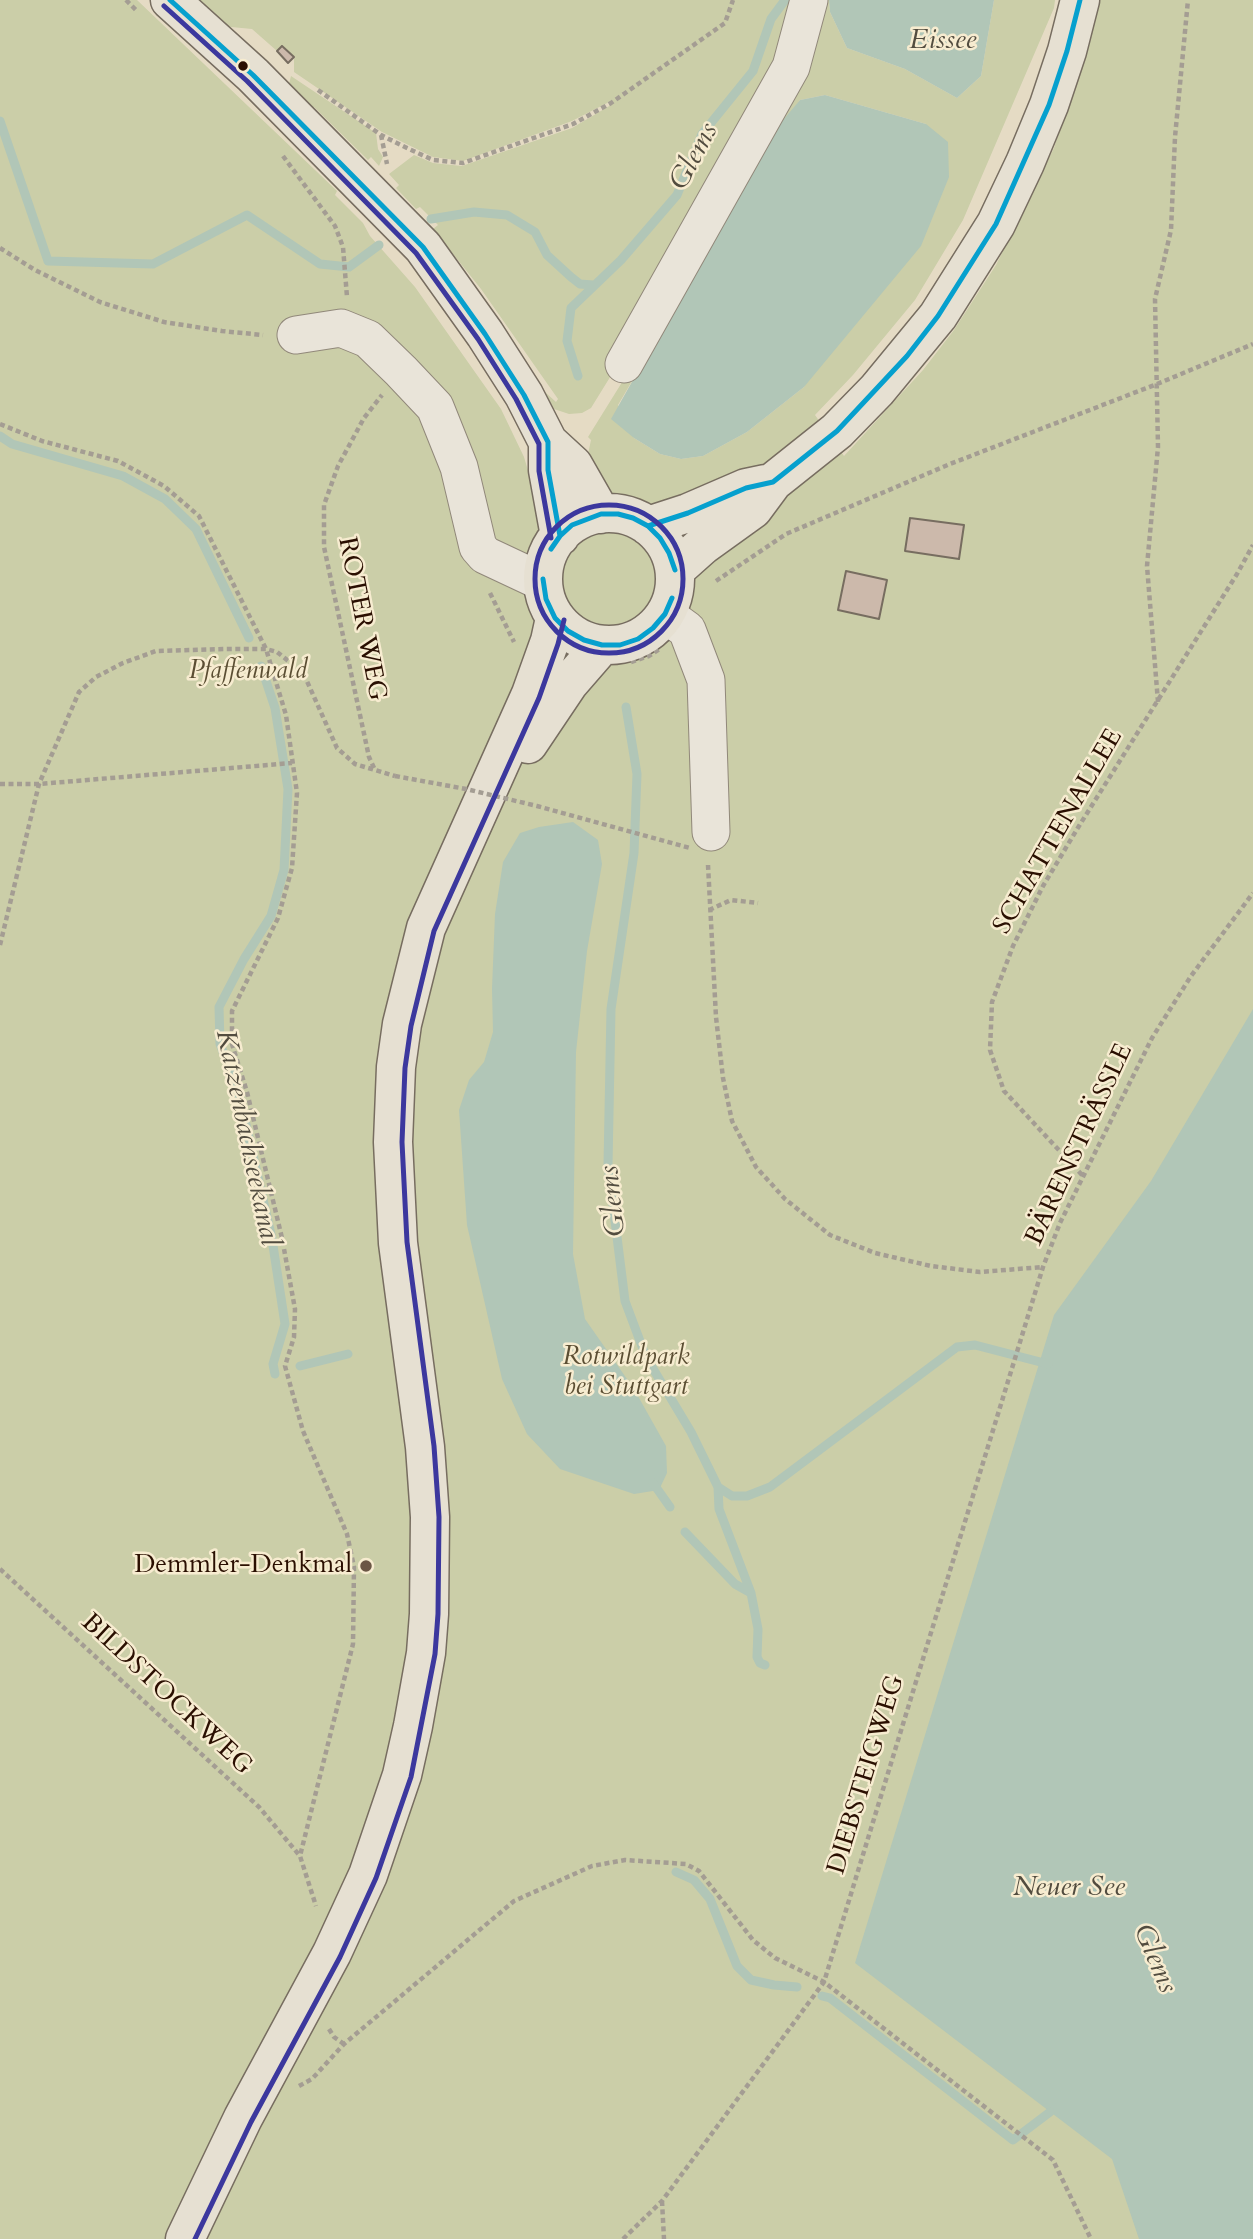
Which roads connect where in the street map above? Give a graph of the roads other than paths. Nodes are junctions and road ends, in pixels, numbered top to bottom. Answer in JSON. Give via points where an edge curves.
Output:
{"nodes":[{"id":1,"x":809,"y":0,"type":"edge"},
{"id":2,"x":1080,"y":0,"type":"edge"},
{"id":3,"x":156,"y":8,"type":"edge"},
{"id":4,"x":296,"y":335,"type":"road end"},
{"id":5,"x":624,"y":364,"type":"dead end"},
{"id":6,"x":548,"y":442,"type":"junction"},
{"id":7,"x":774,"y":482,"type":"junction"},
{"id":8,"x":601,"y":514,"type":"junction"},
{"id":9,"x":648,"y":526,"type":"junction"},
{"id":10,"x":559,"y":536,"type":"junction"},
{"id":11,"x":674,"y":570,"type":"junction"},
{"id":12,"x":543,"y":579,"type":"junction"},
{"id":13,"x":665,"y":614,"type":"junction"},
{"id":14,"x":555,"y":618,"type":"junction"},
{"id":15,"x":602,"y":645,"type":"junction"},
{"id":16,"x":471,"y":828,"type":"junction"},
{"id":17,"x":703,"y":844,"type":"road end"},
{"id":18,"x":185,"y":2239,"type":"edge"}],
"edges":[{"from":1,"to":5,"type":"lane","via":[[791,67]]},
{"from":2,"to":7,"type":"main road","via":[[1040,128],[996,224],[969,270],[877,390],[837,431]]},
{"from":3,"to":6,"type":"main road","via":[[253,75],[423,247],[485,334]]},
{"from":4,"to":12,"type":"lane","via":[[341,328],[368,339],[401,371],[435,407],[459,467],[478,547],[485,555]]},
{"from":6,"to":8,"type":"main road","via":[[573,465]]},
{"from":6,"to":10,"type":"main road"},
{"from":7,"to":9,"type":"main road","via":[[746,488]]},
{"from":7,"to":11,"type":"main road","via":[[752,509]]},
{"from":8,"to":9,"type":"main road","via":[[618,514]]},
{"from":8,"to":10,"type":"main road","via":[[572,525]]},
{"from":9,"to":11,"type":"main road","via":[[669,553]]},
{"from":10,"to":12,"type":"main road"},
{"from":11,"to":13,"type":"main road","via":[[673,598]]},
{"from":12,"to":14,"type":"main road"},
{"from":13,"to":15,"type":"main road","via":[[638,639]]},
{"from":13,"to":17,"type":"lane","via":[[687,630],[706,680]]},
{"from":14,"to":15,"type":"main road","via":[[568,631]]},
{"from":14,"to":16,"type":"main road","via":[[541,669]]},
{"from":15,"to":16,"type":"main road","via":[[569,683]]},
{"from":16,"to":18,"type":"main road","via":[[426,928],[402,1024],[395,1080],[398,1243],[430,1517],[426,1653],[413,1726],[368,1875]]}]}
